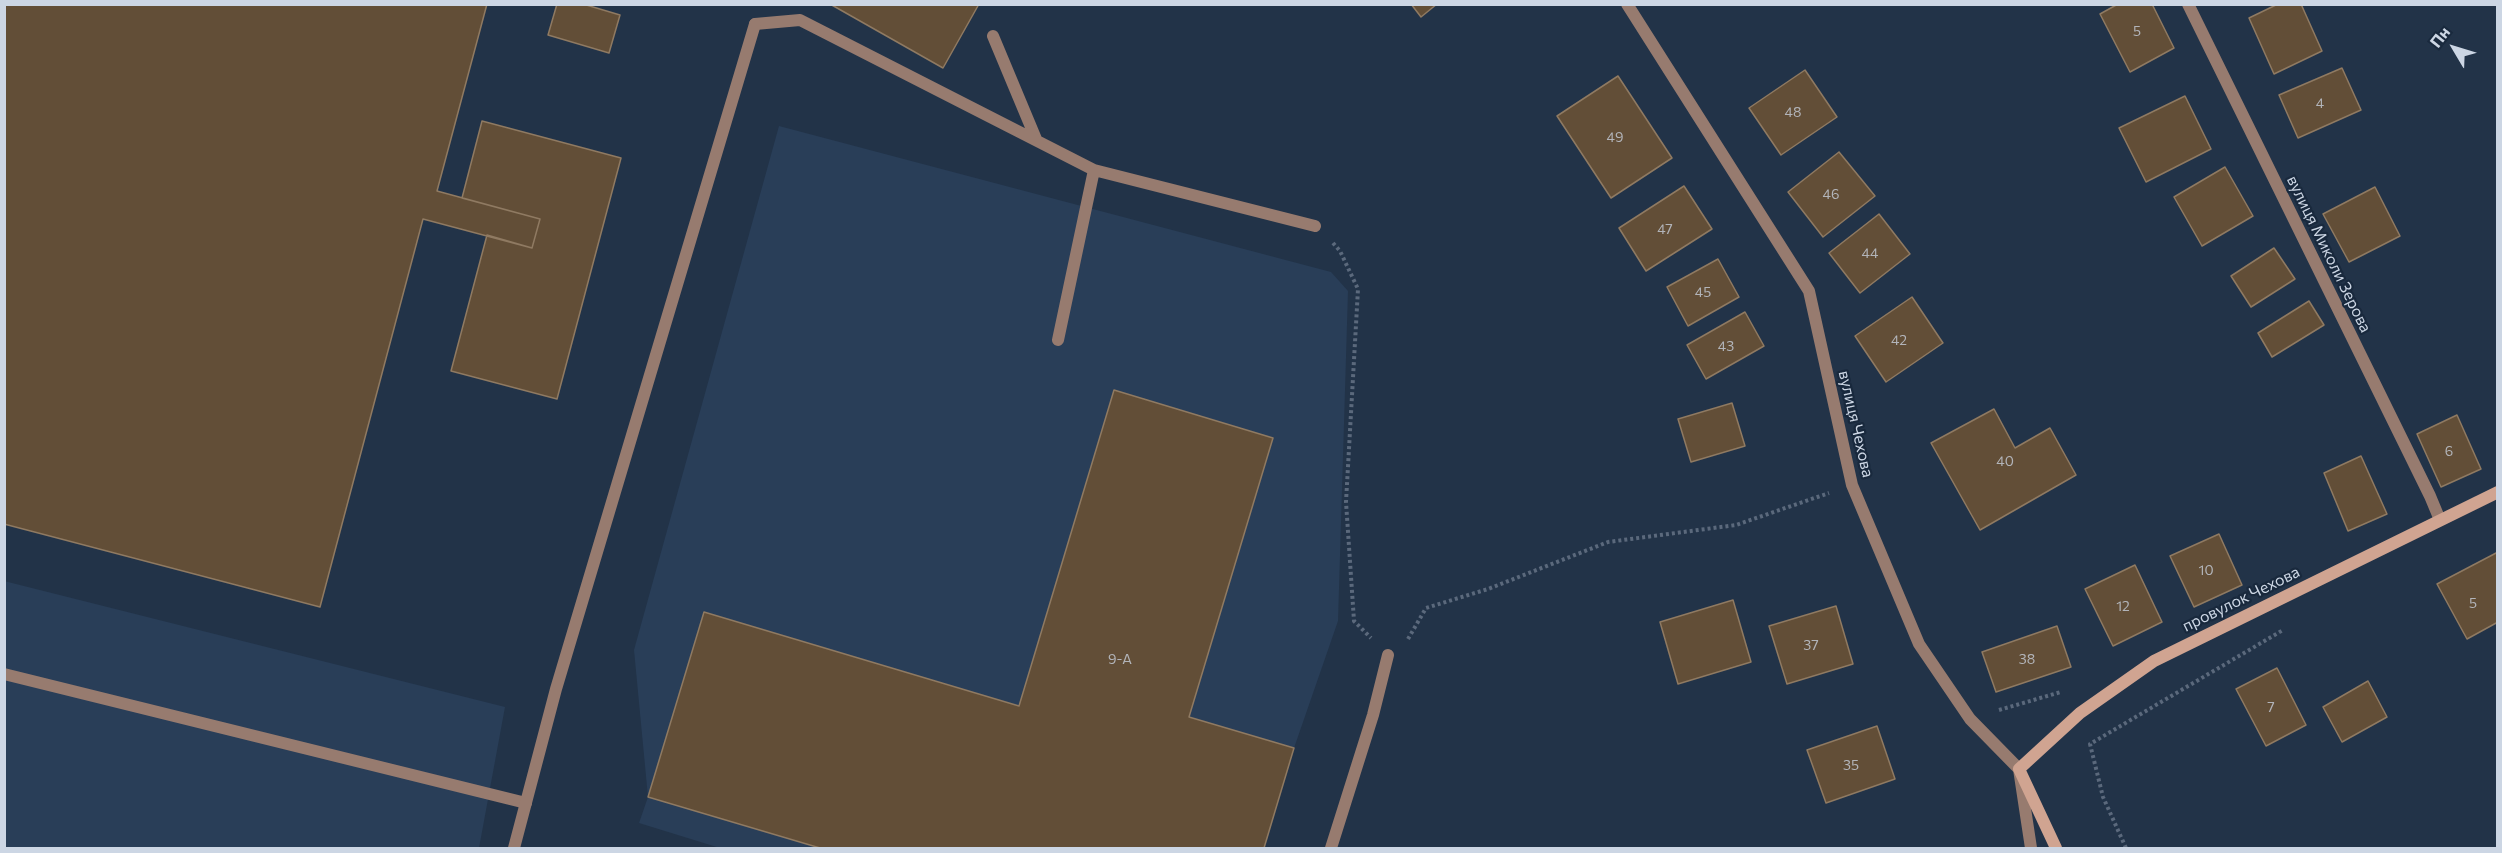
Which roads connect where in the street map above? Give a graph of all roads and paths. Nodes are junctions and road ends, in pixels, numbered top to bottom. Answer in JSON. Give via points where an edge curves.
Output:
{"nodes":[{"id":1,"x":1627,"y":4,"type":"edge"},
{"id":2,"x":2188,"y":4,"type":"edge"},
{"id":3,"x":993,"y":36,"type":"dead end"},
{"id":4,"x":1036,"y":139,"type":"junction"},
{"id":5,"x":1094,"y":170,"type":"junction"},
{"id":6,"x":1315,"y":226,"type":"joint"},
{"id":7,"x":1058,"y":340,"type":"dead end"},
{"id":8,"x":1852,"y":485,"type":"junction"},
{"id":9,"x":2498,"y":492,"type":"edge"},
{"id":10,"x":2440,"y":520,"type":"junction"},
{"id":11,"x":2290,"y":626,"type":"dead end"},
{"id":12,"x":1388,"y":655,"type":"junction"},
{"id":13,"x":4,"y":674,"type":"edge"},
{"id":14,"x":2019,"y":769,"type":"junction"},
{"id":15,"x":526,"y":803,"type":"junction"},
{"id":16,"x":514,"y":849,"type":"edge"},
{"id":17,"x":1331,"y":849,"type":"edge"},
{"id":18,"x":2031,"y":849,"type":"edge"},
{"id":19,"x":2056,"y":849,"type":"edge"},
{"id":20,"x":2126,"y":849,"type":"edge"}],
"edges":[{"from":1,"to":8,"type":"street","name":"вулиця Чехова","via":[[1809,291]]},
{"from":2,"to":10,"type":"street","name":"вулиця Миколи Зерова"},
{"from":3,"to":4,"type":"street"},
{"from":4,"to":5,"type":"street"},
{"from":4,"to":15,"type":"street","via":[[800,20],[755,24],[556,689]]},
{"from":5,"to":6,"type":"street"},
{"from":5,"to":7,"type":"street"},
{"from":6,"to":12,"type":"path","via":[[1340,251],[1358,289],[1346,502],[1354,621]]},
{"from":8,"to":12,"type":"path","via":[[1736,525],[1608,542],[1488,589],[1426,608],[1404,646]]},
{"from":8,"to":14,"type":"street","name":"вулиця Чехова","via":[[1919,645],[1970,719]]},
{"from":9,"to":10,"type":"main road","name":"провулок Чехова"},
{"from":10,"to":14,"type":"main road","name":"провулок Чехова","via":[[2154,661],[2080,713]]},
{"from":11,"to":20,"type":"path","via":[[2090,744],[2103,796]]},
{"from":12,"to":17,"type":"street"},
{"from":13,"to":15,"type":"street"},
{"from":14,"to":18,"type":"street"},
{"from":14,"to":19,"type":"main road","name":"вулиця Чехова"},
{"from":15,"to":16,"type":"street"}]}
